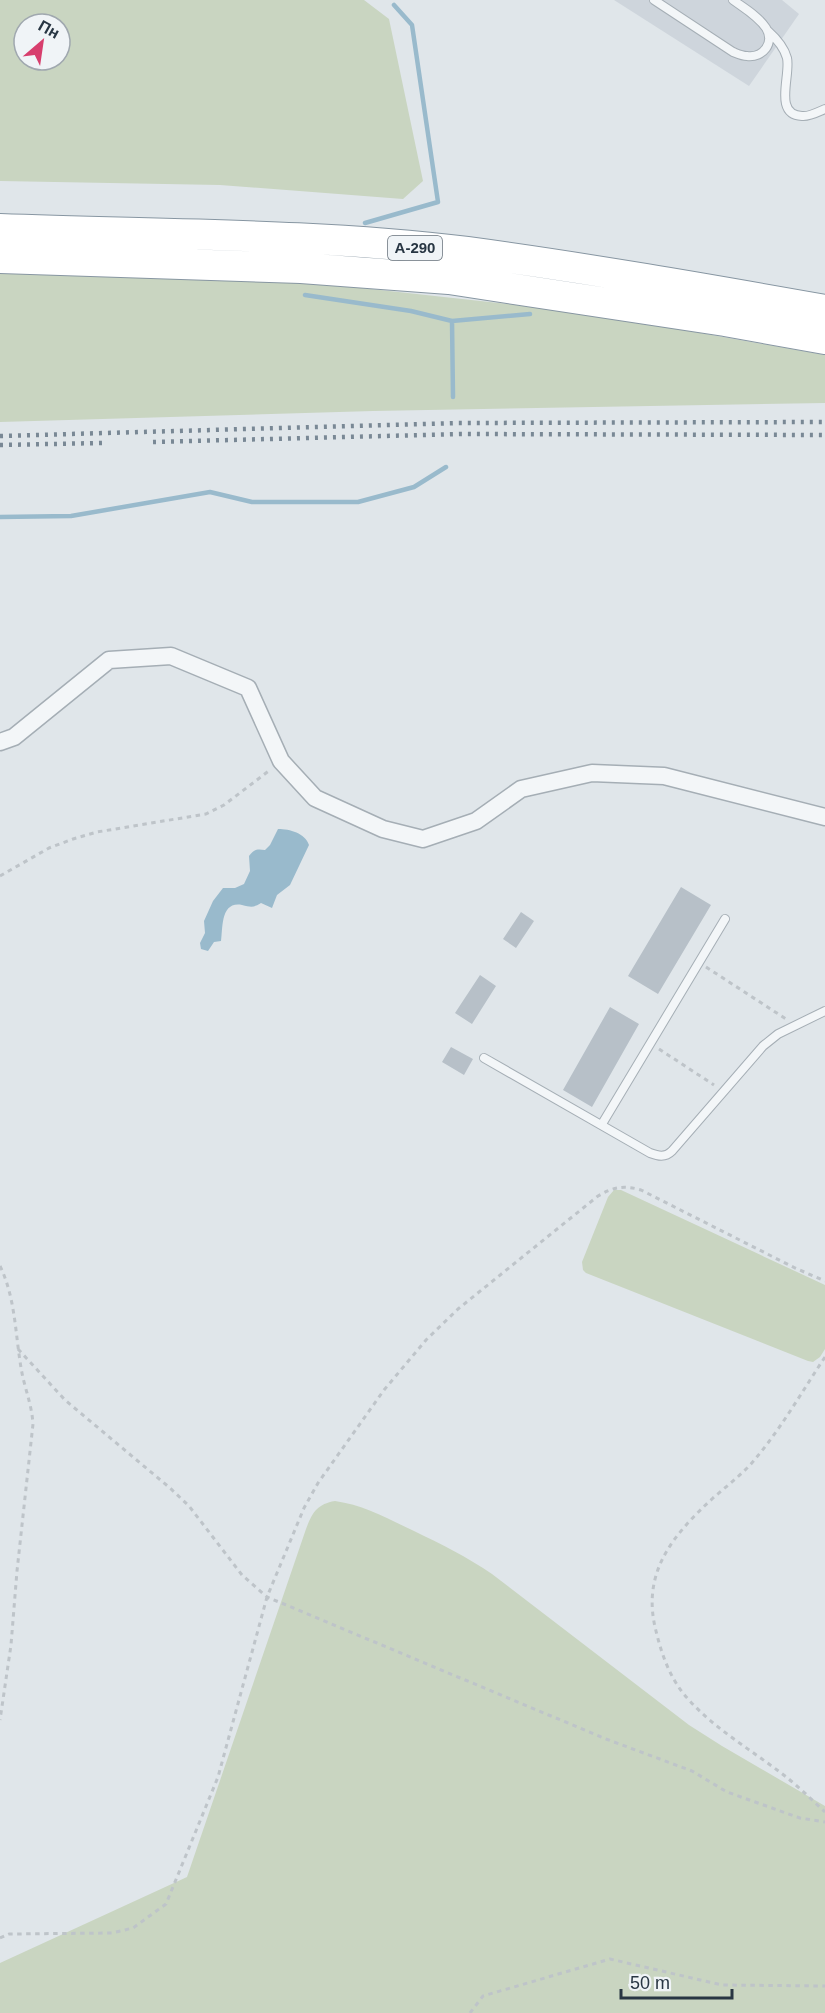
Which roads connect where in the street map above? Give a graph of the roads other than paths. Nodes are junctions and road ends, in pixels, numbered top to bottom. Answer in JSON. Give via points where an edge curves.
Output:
{"nodes":[{"id":1,"x":654,"y":0,"type":"edge"},
{"id":2,"x":733,"y":0,"type":"edge"},
{"id":3,"x":767,"y":30,"type":"junction"},
{"id":4,"x":825,"y":110,"type":"edge"},
{"id":5,"x":0,"y":229,"type":"edge"},
{"id":6,"x":0,"y":258,"type":"edge"},
{"id":7,"x":825,"y":310,"type":"edge"},
{"id":8,"x":825,"y":339,"type":"edge"},
{"id":9,"x":0,"y":742,"type":"edge"},
{"id":10,"x":825,"y":817,"type":"edge"},
{"id":11,"x":725,"y":919,"type":"dead end"},
{"id":12,"x":825,"y":1011,"type":"edge"},
{"id":13,"x":484,"y":1058,"type":"dead end"},
{"id":14,"x":602,"y":1124,"type":"junction"}],
"edges":[{"from":1,"to":3,"type":"lane","via":[[741,55],[763,52],[769,43]]},
{"from":2,"to":3,"type":"lane"},
{"from":3,"to":4,"type":"lane","via":[[786,55],[784,98],[788,108],[802,116]]},
{"from":5,"to":7,"type":"highway","number":"А-290","via":[[222,234],[466,252]]},
{"from":6,"to":8,"type":"highway","number":"А-290","via":[[301,268],[449,279]]},
{"from":9,"to":10,"type":"street","via":[[14,737],[109,660],[171,656],[248,688],[281,761],[315,798],[383,829],[423,839],[476,821],[521,789],[592,773],[664,776]]},
{"from":11,"to":14,"type":"lane"},
{"from":12,"to":14,"type":"lane","via":[[763,1046],[664,1156]]},
{"from":13,"to":14,"type":"lane"}]}
